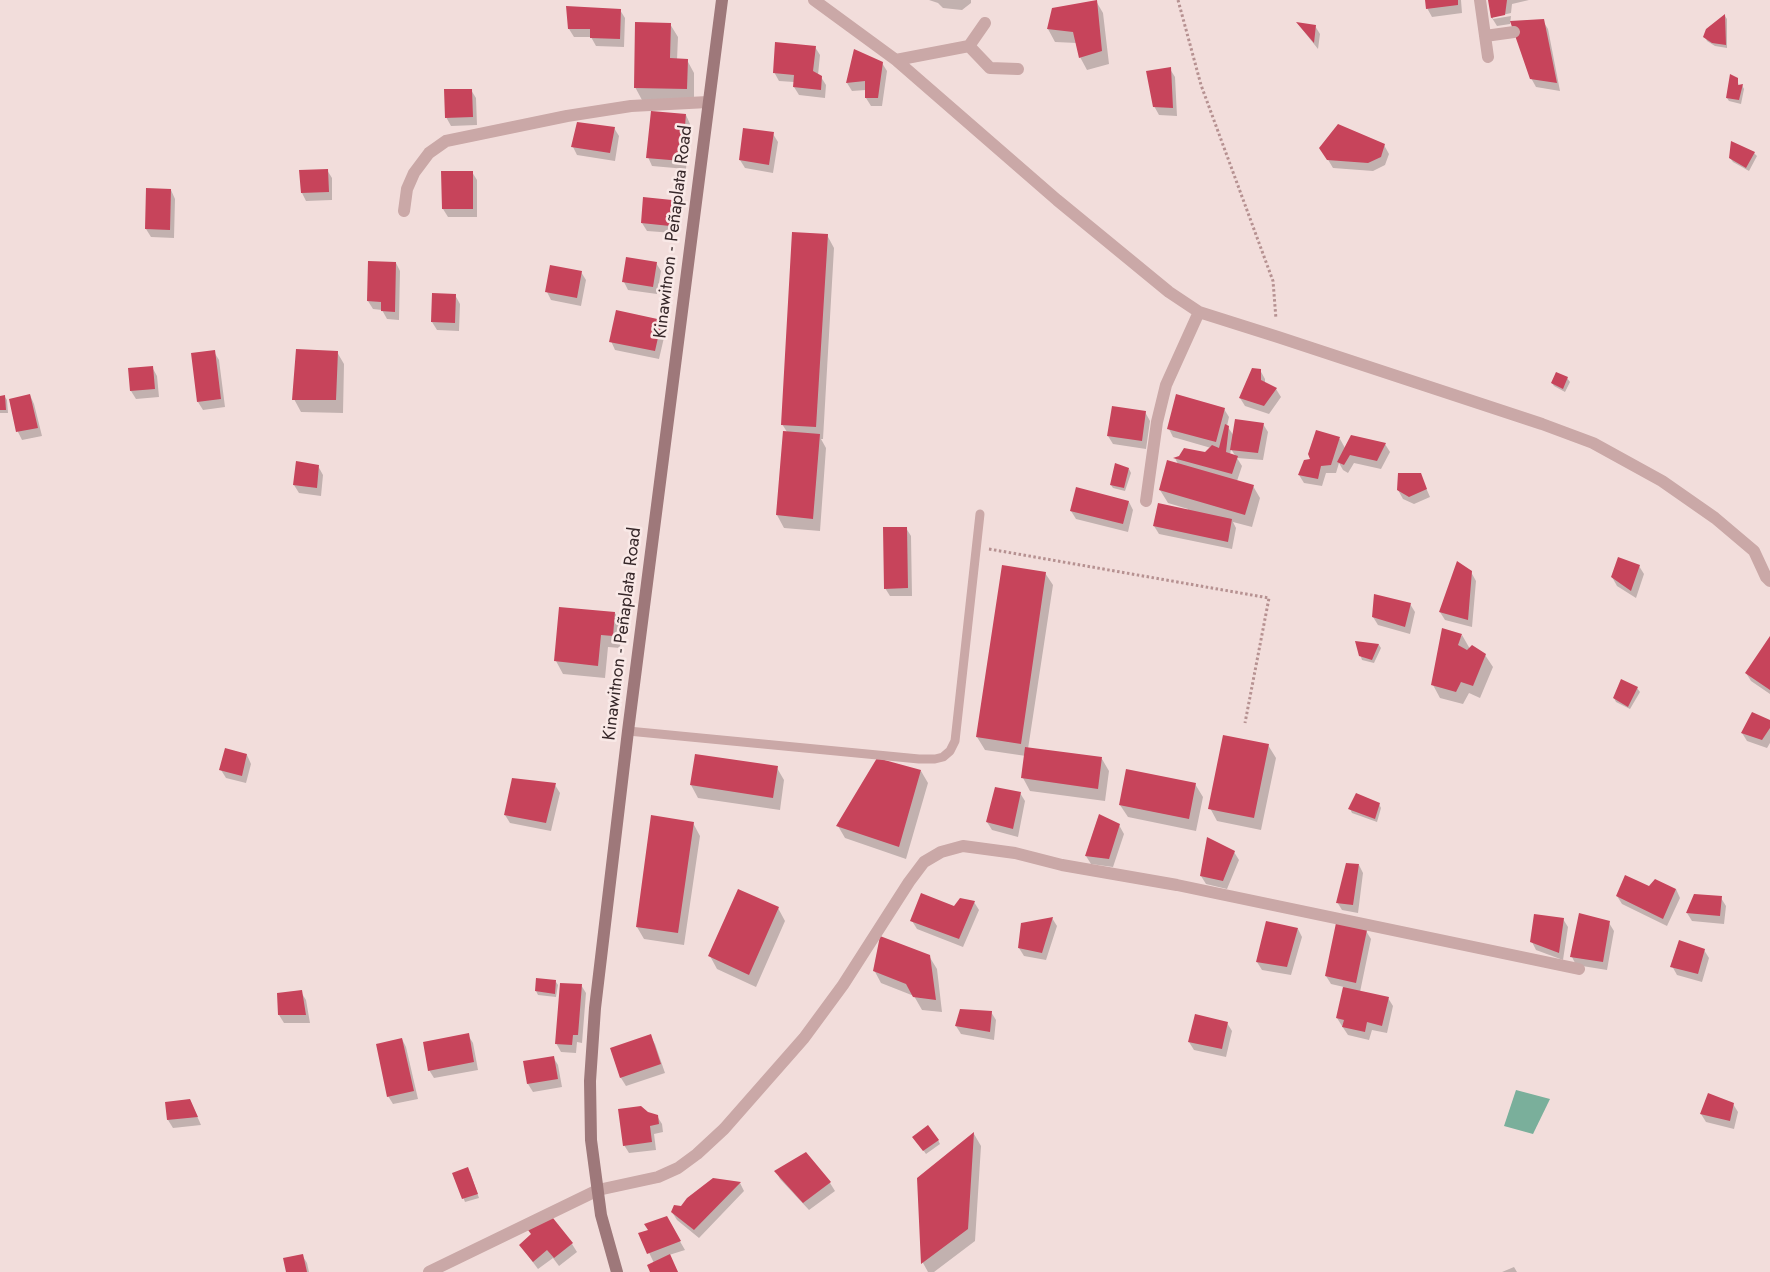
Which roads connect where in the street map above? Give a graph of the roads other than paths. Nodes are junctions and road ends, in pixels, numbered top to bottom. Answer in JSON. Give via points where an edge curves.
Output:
{"nodes":[{"id":1,"x":722,"y":0,"type":"edge"},
{"id":2,"x":814,"y":0,"type":"edge"},
{"id":3,"x":1480,"y":0,"type":"edge"},
{"id":4,"x":985,"y":24,"type":"dead end"},
{"id":5,"x":1514,"y":32,"type":"dead end"},
{"id":6,"x":1485,"y":36,"type":"junction"},
{"id":7,"x":969,"y":46,"type":"junction"},
{"id":8,"x":1488,"y":56,"type":"dead end"},
{"id":9,"x":896,"y":60,"type":"junction"},
{"id":10,"x":1018,"y":69,"type":"dead end"},
{"id":11,"x":708,"y":102,"type":"junction"},
{"id":12,"x":404,"y":211,"type":"dead end"},
{"id":13,"x":1198,"y":312,"type":"junction"},
{"id":14,"x":1146,"y":501,"type":"dead end"},
{"id":15,"x":980,"y":514,"type":"dead end"},
{"id":16,"x":1768,"y":577,"type":"edge"},
{"id":17,"x":628,"y":731,"type":"junction"},
{"id":18,"x":1579,"y":969,"type":"dead end"},
{"id":19,"x":598,"y":1190,"type":"junction"},
{"id":20,"x":429,"y":1272,"type":"edge"},
{"id":21,"x":617,"y":1272,"type":"edge"}],
"edges":[{"from":1,"to":11,"type":"street","name":"Kinawitnon - Peñaplata Road"},
{"from":2,"to":9,"type":"street"},
{"from":3,"to":6,"type":"street"},
{"from":4,"to":7,"type":"street"},
{"from":5,"to":6,"type":"street"},
{"from":6,"to":8,"type":"street"},
{"from":7,"to":9,"type":"street"},
{"from":7,"to":10,"type":"street","via":[[990,68]]},
{"from":9,"to":13,"type":"street","via":[[1058,200]]},
{"from":11,"to":12,"type":"street","via":[[604,110],[446,141],[429,153],[414,174],[407,189]]},
{"from":11,"to":17,"type":"street","name":"Kinawitnon - Peñaplata Road"},
{"from":13,"to":14,"type":"street","via":[[1166,385],[1157,422]]},
{"from":13,"to":16,"type":"street","via":[[1593,443],[1662,481],[1715,518],[1754,551]]},
{"from":15,"to":17,"type":"lane","via":[[954,740],[950,751],[943,757],[919,759]]},
{"from":17,"to":19,"type":"street","name":"Kinawitnon - Peñaplata Road","via":[[595,1008],[590,1081],[591,1140]]},
{"from":18,"to":19,"type":"street","via":[[1186,887],[1062,865],[1015,853],[963,846],[941,852],[924,862],[804,1038],[724,1129],[678,1168],[658,1177]]},
{"from":19,"to":20,"type":"street"},
{"from":19,"to":21,"type":"street","name":"Kinawitnon - Peñaplata Road"}]}
